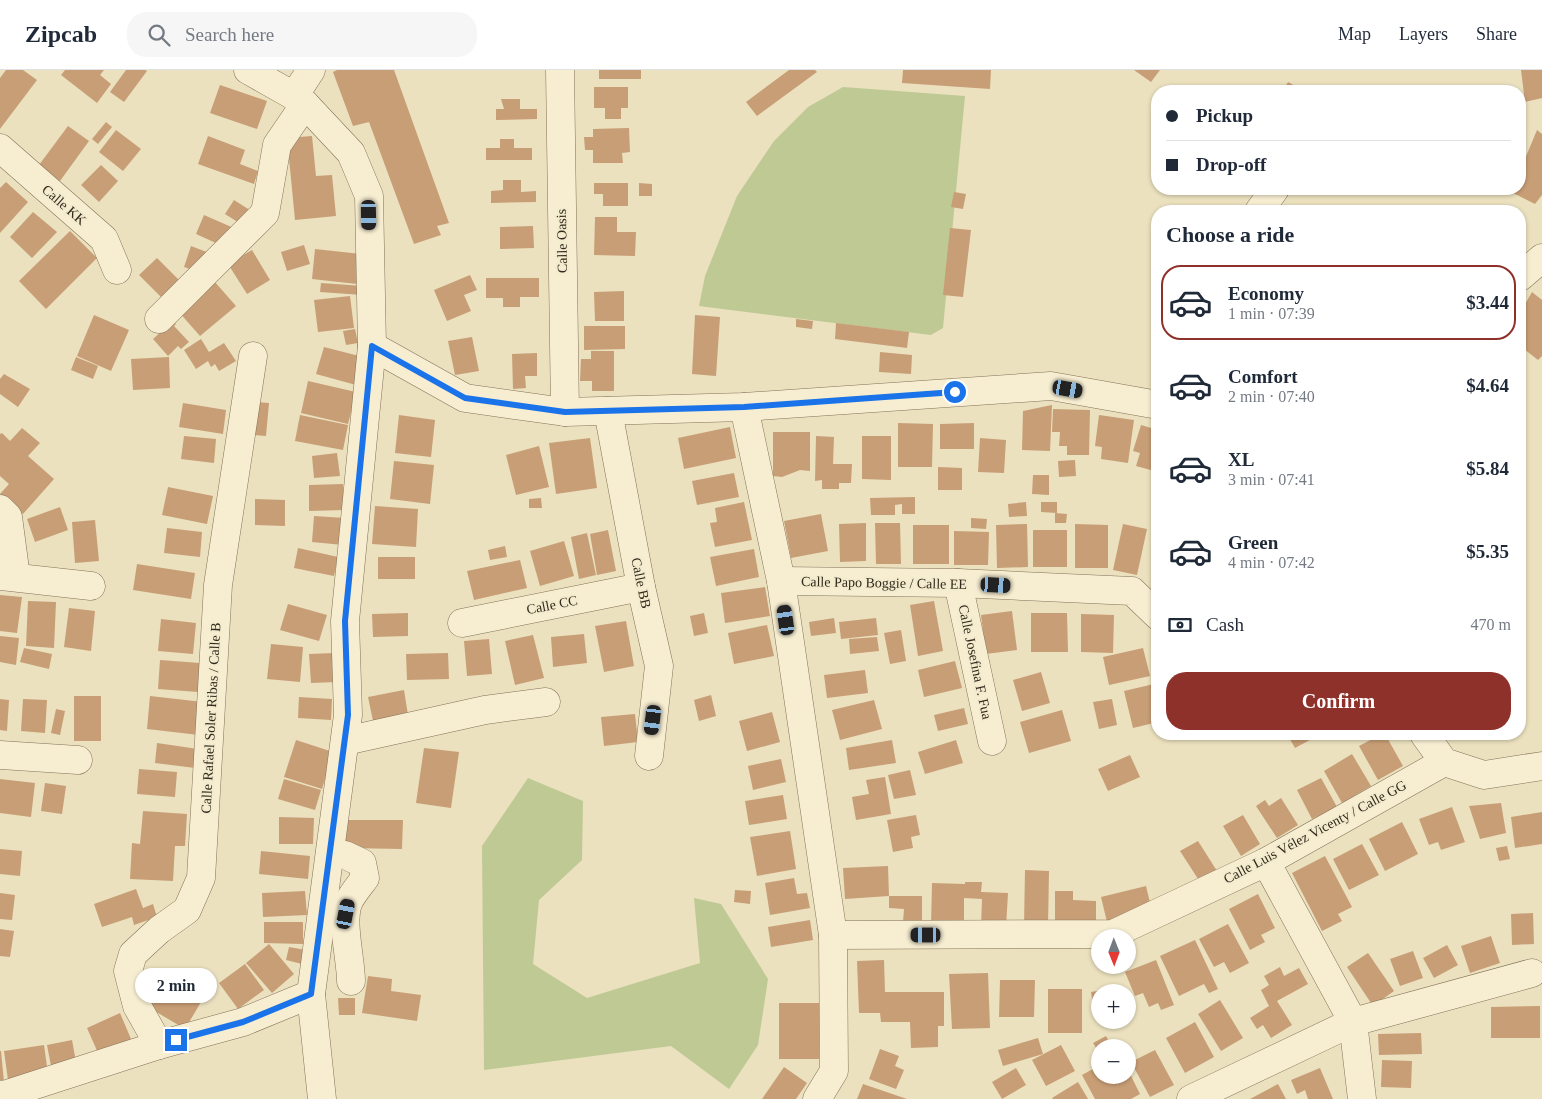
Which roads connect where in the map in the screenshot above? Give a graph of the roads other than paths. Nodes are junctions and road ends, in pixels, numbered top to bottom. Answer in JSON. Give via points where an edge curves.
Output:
{"nodes":[{"id":1,"x":248,"y":70,"type":"edge"},
{"id":2,"x":283,"y":70,"type":"edge"},
{"id":3,"x":311,"y":70,"type":"edge"},
{"id":4,"x":560,"y":70,"type":"edge"},
{"id":5,"x":300,"y":100,"type":"junction"},
{"id":6,"x":0,"y":148,"type":"edge"},
{"id":7,"x":1542,"y":258,"type":"edge"},
{"id":8,"x":117,"y":270,"type":"dead end"},
{"id":9,"x":1526,"y":272,"type":"edge"},
{"id":10,"x":159,"y":319,"type":"dead end"},
{"id":11,"x":372,"y":346,"type":"junction"},
{"id":12,"x":253,"y":356,"type":"dead end"},
{"id":13,"x":1151,"y":401,"type":"edge"},
{"id":14,"x":744,"y":407,"type":"junction"},
{"id":15,"x":608,"y":411,"type":"junction"},
{"id":16,"x":565,"y":412,"type":"junction"},
{"id":17,"x":0,"y":509,"type":"edge"},
{"id":18,"x":8,"y":577,"type":"edge"},
{"id":19,"x":781,"y":581,"type":"junction"},
{"id":20,"x":958,"y":583,"type":"junction"},
{"id":21,"x":91,"y":586,"type":"dead end"},
{"id":22,"x":641,"y":587,"type":"junction"},
{"id":23,"x":1151,"y":609,"type":"edge"},
{"id":24,"x":462,"y":623,"type":"dead end"},
{"id":25,"x":546,"y":702,"type":"dead end"},
{"id":26,"x":1428,"y":740,"type":"edge"},
{"id":27,"x":344,"y":741,"type":"junction"},
{"id":28,"x":992,"y":741,"type":"dead end"},
{"id":29,"x":0,"y":755,"type":"edge"},
{"id":30,"x":649,"y":756,"type":"dead end"},
{"id":31,"x":78,"y":760,"type":"dead end"},
{"id":32,"x":1444,"y":762,"type":"junction"},
{"id":33,"x":1542,"y":766,"type":"edge"},
{"id":34,"x":330,"y":854,"type":"junction"},
{"id":35,"x":1266,"y":862,"type":"junction"},
{"id":36,"x":833,"y":936,"type":"junction"},
{"id":37,"x":1532,"y":973,"type":"dead end"},
{"id":38,"x":352,"y":981,"type":"dead end"},
{"id":39,"x":311,"y":994,"type":"junction"},
{"id":40,"x":1353,"y":1022,"type":"junction"},
{"id":41,"x":159,"y":1045,"type":"junction"},
{"id":42,"x":328,"y":1094,"type":"edge"},
{"id":43,"x":0,"y":1095,"type":"edge"},
{"id":44,"x":817,"y":1099,"type":"edge"},
{"id":45,"x":1191,"y":1099,"type":"edge"},
{"id":46,"x":1362,"y":1099,"type":"edge"}],
"edges":[{"from":1,"to":5,"type":"street"},
{"from":2,"to":5,"type":"street"},
{"from":3,"to":5,"type":"street"},
{"from":4,"to":16,"type":"street","name":"Calle Oasis"},
{"from":5,"to":10,"type":"street","via":[[277,145],[265,213]]},
{"from":5,"to":11,"type":"street","via":[[351,153],[369,196]]},
{"from":6,"to":8,"type":"street","name":"Calle KK","via":[[104,239]]},
{"from":7,"to":9,"type":"street"},
{"from":11,"to":16,"type":"street","via":[[465,398]]},
{"from":11,"to":27,"type":"street","via":[[345,621],[348,715]]},
{"from":12,"to":41,"type":"street","name":"Calle Rafael Soler Ribas / Calle B","via":[[218,585],[201,878],[187,910],[133,954],[128,971],[136,1006]]},
{"from":13,"to":14,"type":"street","via":[[1051,386]]},
{"from":14,"to":15,"type":"street"},
{"from":14,"to":19,"type":"street"},
{"from":15,"to":16,"type":"street"},
{"from":15,"to":22,"type":"street","name":"Calle BB"},
{"from":17,"to":18,"type":"street","via":[[8,517]]},
{"from":18,"to":21,"type":"street"},
{"from":19,"to":20,"type":"street","name":"Calle Papo Boggie / Calle EE"},
{"from":19,"to":36,"type":"street"},
{"from":20,"to":23,"type":"street","name":"Calle Papo Boggie / Calle EE","via":[[1132,591]]},
{"from":20,"to":28,"type":"street","name":"Calle Josefina F. Fua"},
{"from":22,"to":24,"type":"street","name":"Calle CC"},
{"from":22,"to":30,"type":"street","name":"Calle BB","via":[[659,666]]},
{"from":25,"to":27,"type":"street","via":[[485,710]]},
{"from":26,"to":32,"type":"street"},
{"from":27,"to":34,"type":"street"},
{"from":29,"to":31,"type":"street"},
{"from":32,"to":33,"type":"street","via":[[1484,775]]},
{"from":32,"to":35,"type":"street","name":"Calle Luis Vélez Vicenty / Calle GG"},
{"from":34,"to":38,"type":"street","via":[[345,855],[362,863],[364,870],[365,878],[348,902],[346,914]]},
{"from":34,"to":39,"type":"street"},
{"from":35,"to":36,"type":"street","name":"Calle Luis Vélez Vicenty / Calle GG","via":[[1114,934]]},
{"from":35,"to":40,"type":"street"},
{"from":36,"to":44,"type":"street","via":[[834,1071]]},
{"from":37,"to":40,"type":"street"},
{"from":39,"to":41,"type":"street","via":[[243,1022]]},
{"from":39,"to":42,"type":"street"},
{"from":40,"to":45,"type":"street"},
{"from":40,"to":46,"type":"street"},
{"from":41,"to":43,"type":"street"}]}
